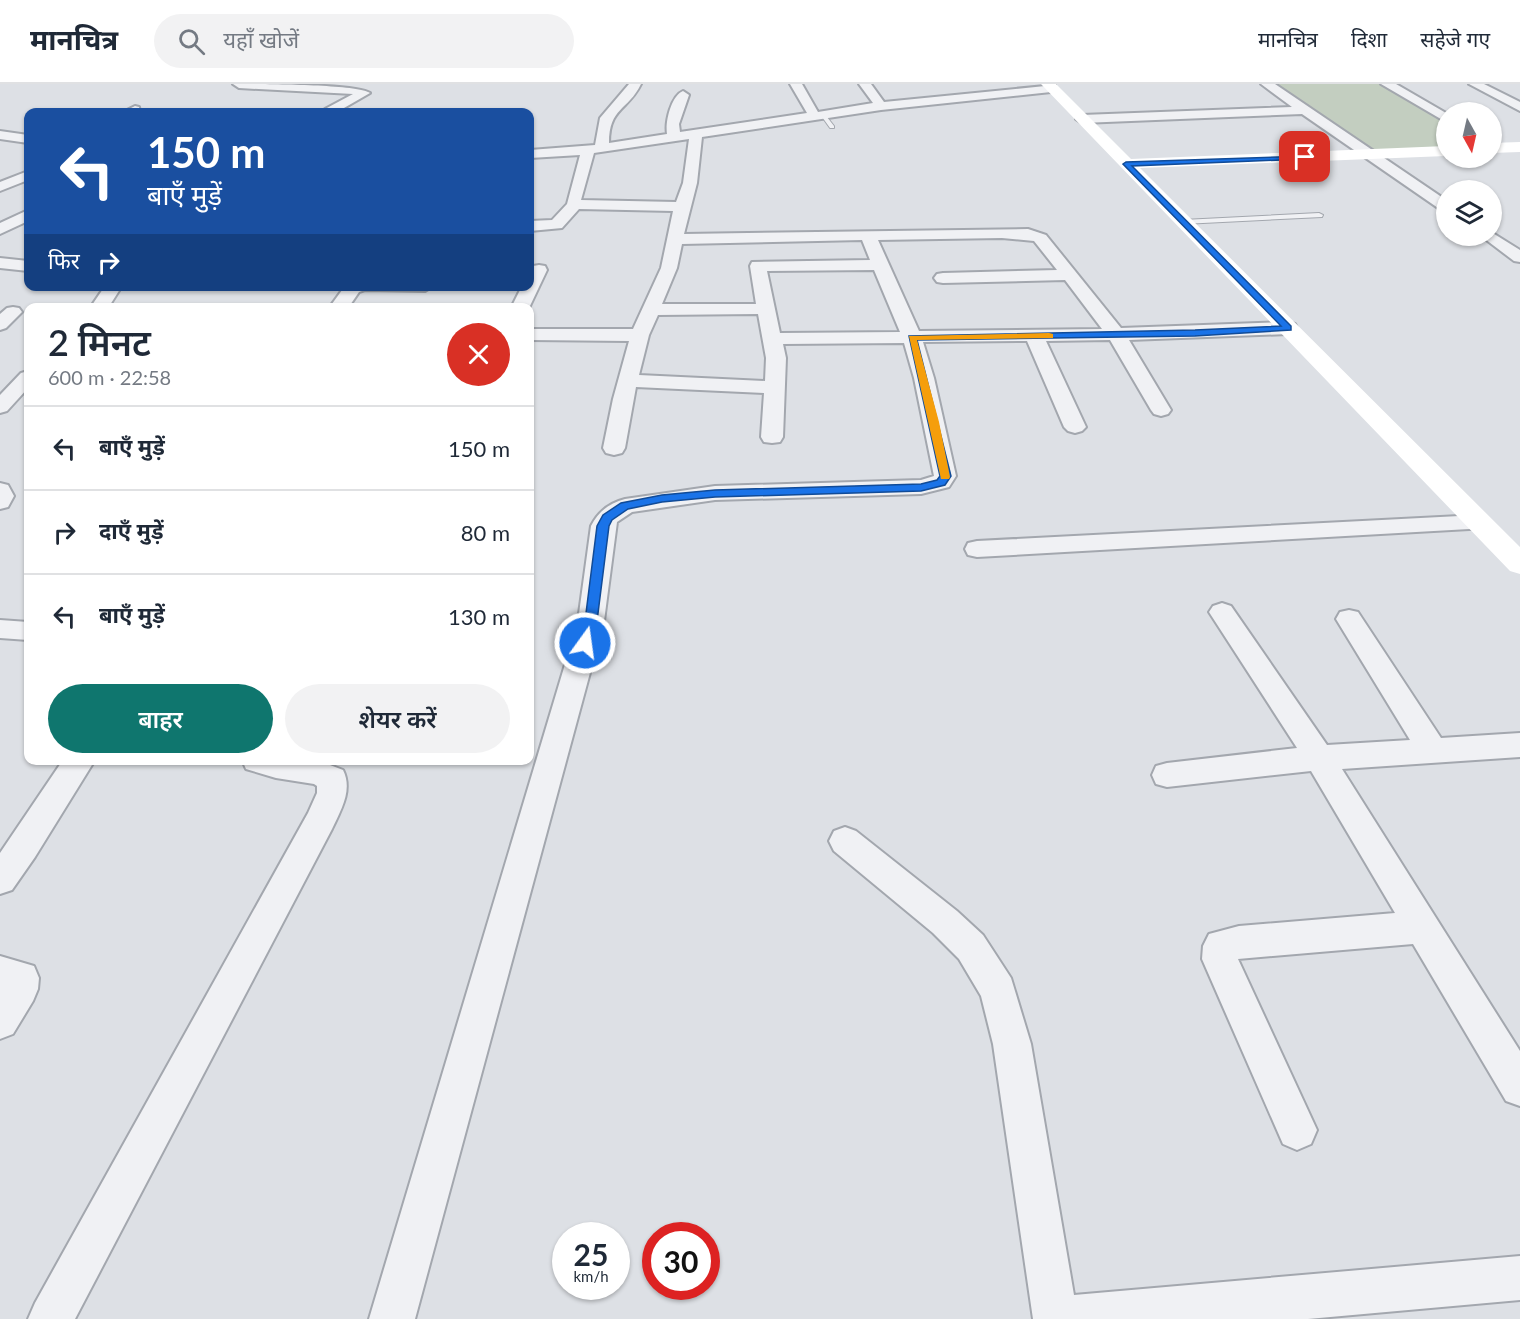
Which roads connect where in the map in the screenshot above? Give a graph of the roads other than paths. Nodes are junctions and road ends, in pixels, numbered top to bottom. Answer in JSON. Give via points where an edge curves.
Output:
{"nodes":[{"id":1,"x":239,"y":84,"type":"edge"},
{"id":2,"x":635,"y":84,"type":"edge"},
{"id":3,"x":796,"y":84,"type":"edge"},
{"id":4,"x":866,"y":84,"type":"edge"},
{"id":5,"x":1267,"y":84,"type":"edge"},
{"id":6,"x":1387,"y":84,"type":"edge"},
{"id":7,"x":1475,"y":84,"type":"edge"},
{"id":8,"x":295,"y":85,"type":"edge"},
{"id":9,"x":1053,"y":85,"type":"edge"},
{"id":10,"x":683,"y":95,"type":"dead end"},
{"id":11,"x":882,"y":106,"type":"junction"},
{"id":12,"x":1520,"y":107,"type":"edge"},
{"id":13,"x":336,"y":108,"type":"edge"},
{"id":14,"x":1304,"y":110,"type":"junction"},
{"id":15,"x":1436,"y":112,"type":"edge"},
{"id":16,"x":819,"y":115,"type":"junction"},
{"id":17,"x":1082,"y":119,"type":"junction"},
{"id":18,"x":832,"y":127,"type":"dead end"},
{"id":19,"x":696,"y":133,"type":"junction"},
{"id":20,"x":0,"y":135,"type":"edge"},
{"id":21,"x":24,"y":138,"type":"edge"},
{"id":22,"x":675,"y":138,"type":"junction"},
{"id":23,"x":1502,"y":147,"type":"edge"},
{"id":24,"x":1520,"y":147,"type":"edge"},
{"id":25,"x":595,"y":149,"type":"junction"},
{"id":26,"x":1436,"y":152,"type":"edge"},
{"id":27,"x":534,"y":154,"type":"edge"},
{"id":28,"x":1370,"y":155,"type":"junction"},
{"id":29,"x":1126,"y":164,"type":"junction"},
{"id":30,"x":24,"y":177,"type":"edge"},
{"id":31,"x":0,"y":187,"type":"edge"},
{"id":32,"x":1436,"y":200,"type":"edge"},
{"id":33,"x":575,"y":204,"type":"junction"},
{"id":34,"x":683,"y":207,"type":"junction"},
{"id":35,"x":1319,"y":215,"type":"dead end"},
{"id":36,"x":24,"y":217,"type":"edge"},
{"id":37,"x":1183,"y":222,"type":"junction"},
{"id":38,"x":534,"y":226,"type":"edge"},
{"id":39,"x":0,"y":229,"type":"edge"},
{"id":40,"x":976,"y":234,"type":"junction"},
{"id":41,"x":868,"y":236,"type":"junction"},
{"id":42,"x":675,"y":239,"type":"junction"},
{"id":43,"x":1502,"y":244,"type":"edge"},
{"id":44,"x":1520,"y":256,"type":"edge"},
{"id":45,"x":0,"y":263,"type":"edge"},
{"id":46,"x":881,"y":265,"type":"junction"},
{"id":47,"x":24,"y":266,"type":"edge"},
{"id":48,"x":539,"y":270,"type":"dead end"},
{"id":49,"x":1070,"y":275,"type":"junction"},
{"id":50,"x":1000,"y":277,"type":"junction"},
{"id":51,"x":943,"y":278,"type":"dead end"},
{"id":52,"x":534,"y":280,"type":"edge"},
{"id":53,"x":765,"y":309,"type":"junction"},
{"id":54,"x":650,"y":310,"type":"junction"},
{"id":55,"x":1288,"y":328,"type":"junction"},
{"id":56,"x":534,"y":334,"type":"edge"},
{"id":57,"x":1116,"y":334,"type":"junction"},
{"id":58,"x":640,"y":335,"type":"junction"},
{"id":59,"x":1034,"y":336,"type":"junction"},
{"id":60,"x":912,"y":338,"type":"junction"},
{"id":61,"x":772,"y":339,"type":"junction"},
{"id":62,"x":24,"y":381,"type":"edge"},
{"id":63,"x":628,"y":381,"type":"junction"},
{"id":64,"x":774,"y":387,"type":"junction"},
{"id":65,"x":0,"y":407,"type":"edge"},
{"id":66,"x":1161,"y":410,"type":"dead end"},
{"id":67,"x":1076,"y":427,"type":"dead end"},
{"id":68,"x":772,"y":437,"type":"dead end"},
{"id":69,"x":614,"y":448,"type":"dead end"},
{"id":70,"x":0,"y":490,"type":"edge"},
{"id":71,"x":0,"y":502,"type":"edge"},
{"id":72,"x":1479,"y":523,"type":"junction"},
{"id":73,"x":977,"y":549,"type":"dead end"},
{"id":74,"x":1520,"y":564,"type":"edge"},
{"id":75,"x":1222,"y":612,"type":"dead end"},
{"id":76,"x":1349,"y":619,"type":"dead end"},
{"id":77,"x":0,"y":629,"type":"edge"},
{"id":78,"x":24,"y":630,"type":"edge"},
{"id":79,"x":1520,"y":745,"type":"edge"},
{"id":80,"x":1433,"y":751,"type":"junction"},
{"id":81,"x":1319,"y":758,"type":"junction"},
{"id":82,"x":77,"y":765,"type":"edge"},
{"id":83,"x":271,"y":765,"type":"edge"},
{"id":84,"x":1167,"y":775,"type":"dead end"},
{"id":85,"x":844,"y":841,"type":"dead end"},
{"id":86,"x":0,"y":879,"type":"edge"},
{"id":87,"x":1424,"y":927,"type":"junction"},
{"id":88,"x":0,"y":973,"type":"edge"},
{"id":89,"x":0,"y":1021,"type":"edge"},
{"id":90,"x":1520,"y":1087,"type":"edge"},
{"id":91,"x":1297,"y":1130,"type":"dead end"},
{"id":92,"x":1520,"y":1278,"type":"edge"},
{"id":93,"x":51,"y":1319,"type":"edge"},
{"id":94,"x":392,"y":1319,"type":"edge"},
{"id":95,"x":1056,"y":1319,"type":"edge"}],
"edges":[{"from":1,"to":8,"type":"street"},
{"from":2,"to":25,"type":"street","via":[[608,115]]},
{"from":3,"to":16,"type":"street"},
{"from":4,"to":11,"type":"street"},
{"from":5,"to":14,"type":"street"},
{"from":6,"to":15,"type":"street"},
{"from":7,"to":12,"type":"street"},
{"from":8,"to":13,"type":"street","via":[[364,93]]},
{"from":9,"to":11,"type":"street"},
{"from":9,"to":17,"type":"street"},
{"from":10,"to":22,"type":"street","via":[[672,124]]},
{"from":11,"to":16,"type":"street"},
{"from":14,"to":17,"type":"street"},
{"from":14,"to":28,"type":"street"},
{"from":16,"to":18,"type":"lane"},
{"from":16,"to":19,"type":"street"},
{"from":17,"to":29,"type":"street"},
{"from":19,"to":22,"type":"street"},
{"from":19,"to":34,"type":"street"},
{"from":20,"to":21,"type":"street"},
{"from":22,"to":25,"type":"street"},
{"from":23,"to":24,"type":"street"},
{"from":25,"to":27,"type":"street"},
{"from":25,"to":33,"type":"street"},
{"from":26,"to":28,"type":"street"},
{"from":28,"to":29,"type":"street"},
{"from":28,"to":32,"type":"street"},
{"from":29,"to":37,"type":"street"},
{"from":30,"to":31,"type":"street"},
{"from":33,"to":34,"type":"street"},
{"from":33,"to":38,"type":"street","via":[[556,225]]},
{"from":34,"to":42,"type":"street"},
{"from":35,"to":37,"type":"lane"},
{"from":36,"to":39,"type":"street"},
{"from":37,"to":55,"type":"street"},
{"from":40,"to":41,"type":"street"},
{"from":40,"to":49,"type":"street","via":[[1028,234],[1040,238]]},
{"from":40,"to":50,"type":"street"},
{"from":41,"to":42,"type":"street"},
{"from":41,"to":46,"type":"street"},
{"from":42,"to":54,"type":"street","via":[[669,268]]},
{"from":43,"to":44,"type":"street"},
{"from":45,"to":47,"type":"street"},
{"from":46,"to":53,"type":"street","via":[[758,266]]},
{"from":46,"to":60,"type":"street"},
{"from":48,"to":52,"type":"street"},
{"from":49,"to":50,"type":"street"},
{"from":49,"to":57,"type":"street"},
{"from":50,"to":51,"type":"street"},
{"from":53,"to":54,"type":"street"},
{"from":53,"to":61,"type":"street"},
{"from":54,"to":58,"type":"street"},
{"from":55,"to":57,"type":"street"},
{"from":55,"to":72,"type":"street"},
{"from":56,"to":58,"type":"street"},
{"from":57,"to":59,"type":"street"},
{"from":57,"to":66,"type":"street"},
{"from":58,"to":63,"type":"street"},
{"from":59,"to":60,"type":"street"},
{"from":59,"to":67,"type":"street"},
{"from":60,"to":61,"type":"street"},
{"from":60,"to":94,"type":"street","via":[[939,444],[945,476],[941,482],[921,487],[715,493],[625,506],[607,518],[591,621]]},
{"from":61,"to":64,"type":"street","via":[[776,358]]},
{"from":62,"to":65,"type":"street"},
{"from":63,"to":64,"type":"street"},
{"from":63,"to":69,"type":"street"},
{"from":64,"to":68,"type":"street"},
{"from":70,"to":71,"type":"street"},
{"from":72,"to":73,"type":"street"},
{"from":72,"to":74,"type":"street"},
{"from":75,"to":81,"type":"street"},
{"from":76,"to":80,"type":"street"},
{"from":77,"to":78,"type":"street"},
{"from":79,"to":80,"type":"street"},
{"from":80,"to":81,"type":"street"},
{"from":81,"to":84,"type":"street"},
{"from":81,"to":87,"type":"street"},
{"from":82,"to":86,"type":"street"},
{"from":83,"to":93,"type":"street","via":[[322,773],[332,779],[332,793]]},
{"from":85,"to":95,"type":"street","via":[[963,939],[998,990],[1012,1044]]},
{"from":87,"to":90,"type":"street"},
{"from":87,"to":91,"type":"street","via":[[1221,946],[1220,959]]},
{"from":88,"to":89,"type":"street","via":[[21,978],[20,989]]},
{"from":92,"to":95,"type":"street"}]}
